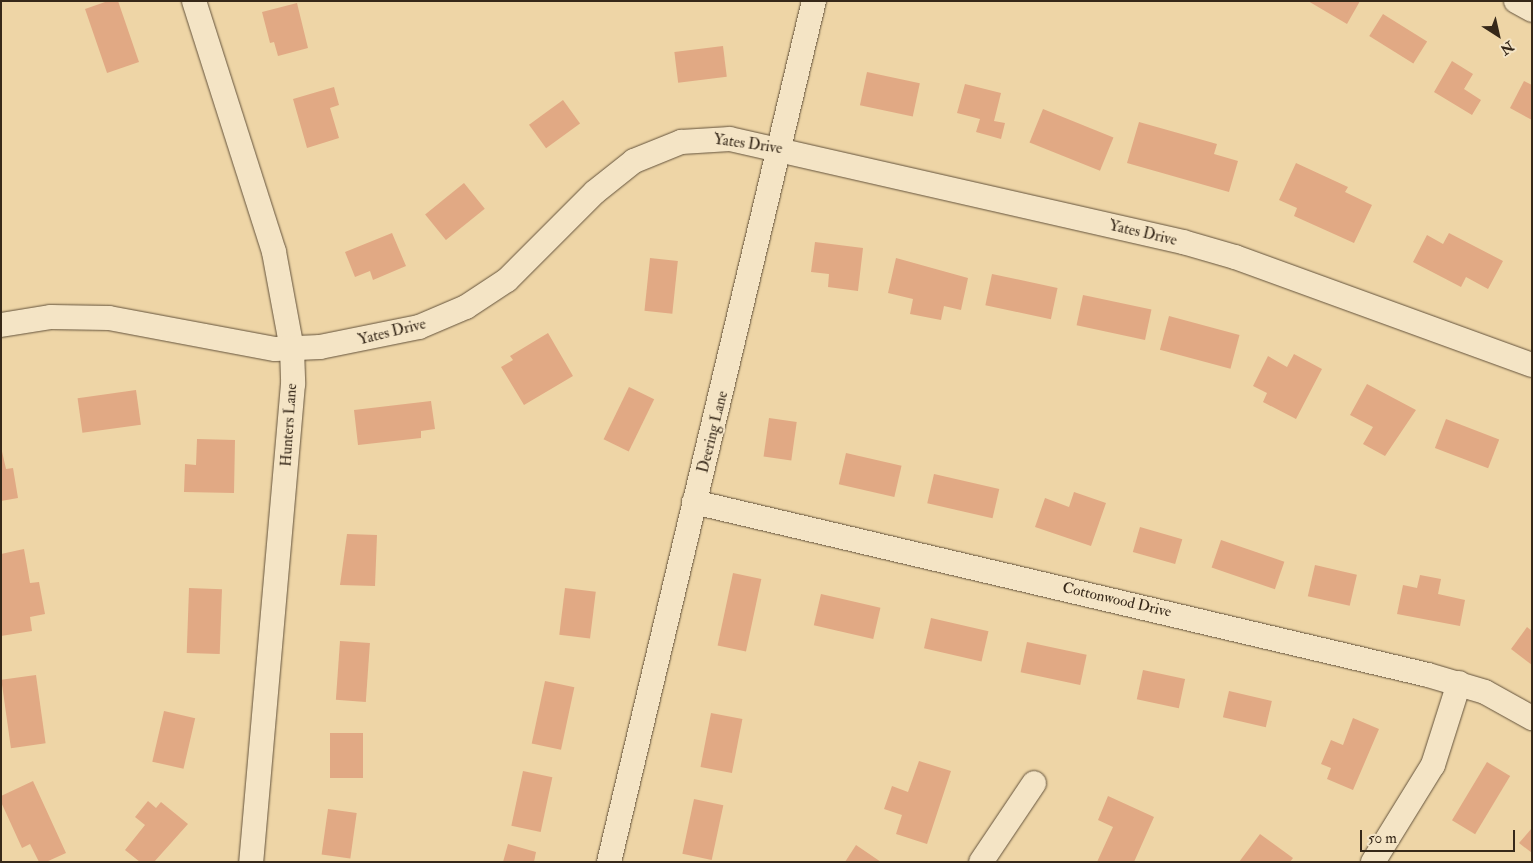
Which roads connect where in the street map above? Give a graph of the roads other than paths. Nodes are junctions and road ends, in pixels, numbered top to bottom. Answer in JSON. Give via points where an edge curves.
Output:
{"nodes":[{"id":1,"x":194,"y":1,"type":"edge"},
{"id":2,"x":814,"y":1,"type":"edge"},
{"id":3,"x":1516,"y":1,"type":"edge"},
{"id":4,"x":1532,"y":10,"type":"edge"},
{"id":5,"x":780,"y":148,"type":"junction"},
{"id":6,"x":1,"y":325,"type":"edge"},
{"id":7,"x":292,"y":349,"type":"junction"},
{"id":8,"x":1532,"y":365,"type":"edge"},
{"id":9,"x":694,"y":502,"type":"junction"},
{"id":10,"x":1459,"y":683,"type":"junction"},
{"id":11,"x":1532,"y":718,"type":"edge"},
{"id":12,"x":1034,"y":783,"type":"dead end"},
{"id":13,"x":251,"y":862,"type":"edge"},
{"id":14,"x":609,"y":862,"type":"edge"},
{"id":15,"x":980,"y":862,"type":"edge"},
{"id":16,"x":1373,"y":862,"type":"edge"}],
"edges":[{"from":1,"to":7,"type":"street","name":"Hunters Lane","via":[[274,252]]},
{"from":2,"to":5,"type":"street","name":"Deering Lane"},
{"from":3,"to":4,"type":"street"},
{"from":5,"to":7,"type":"street","name":"Yates Drive","via":[[706,139],[657,150],[614,175],[526,263],[466,307],[418,327],[368,339]]},
{"from":5,"to":8,"type":"street","name":"Yates Drive","via":[[1209,250]]},
{"from":5,"to":9,"type":"street","name":"Deering Lane"},
{"from":6,"to":7,"type":"street","name":"Yates Drive","via":[[51,317],[109,318],[256,347]]},
{"from":7,"to":13,"type":"street","name":"Hunters Lane","via":[[293,384]]},
{"from":9,"to":10,"type":"street","name":"Cottonwood Drive"},
{"from":9,"to":14,"type":"street","name":"Deering Lane"},
{"from":10,"to":11,"type":"street","name":"Cottonwood Drive","via":[[1510,703]]},
{"from":10,"to":16,"type":"street","via":[[1433,765]]},
{"from":12,"to":15,"type":"street"}]}
